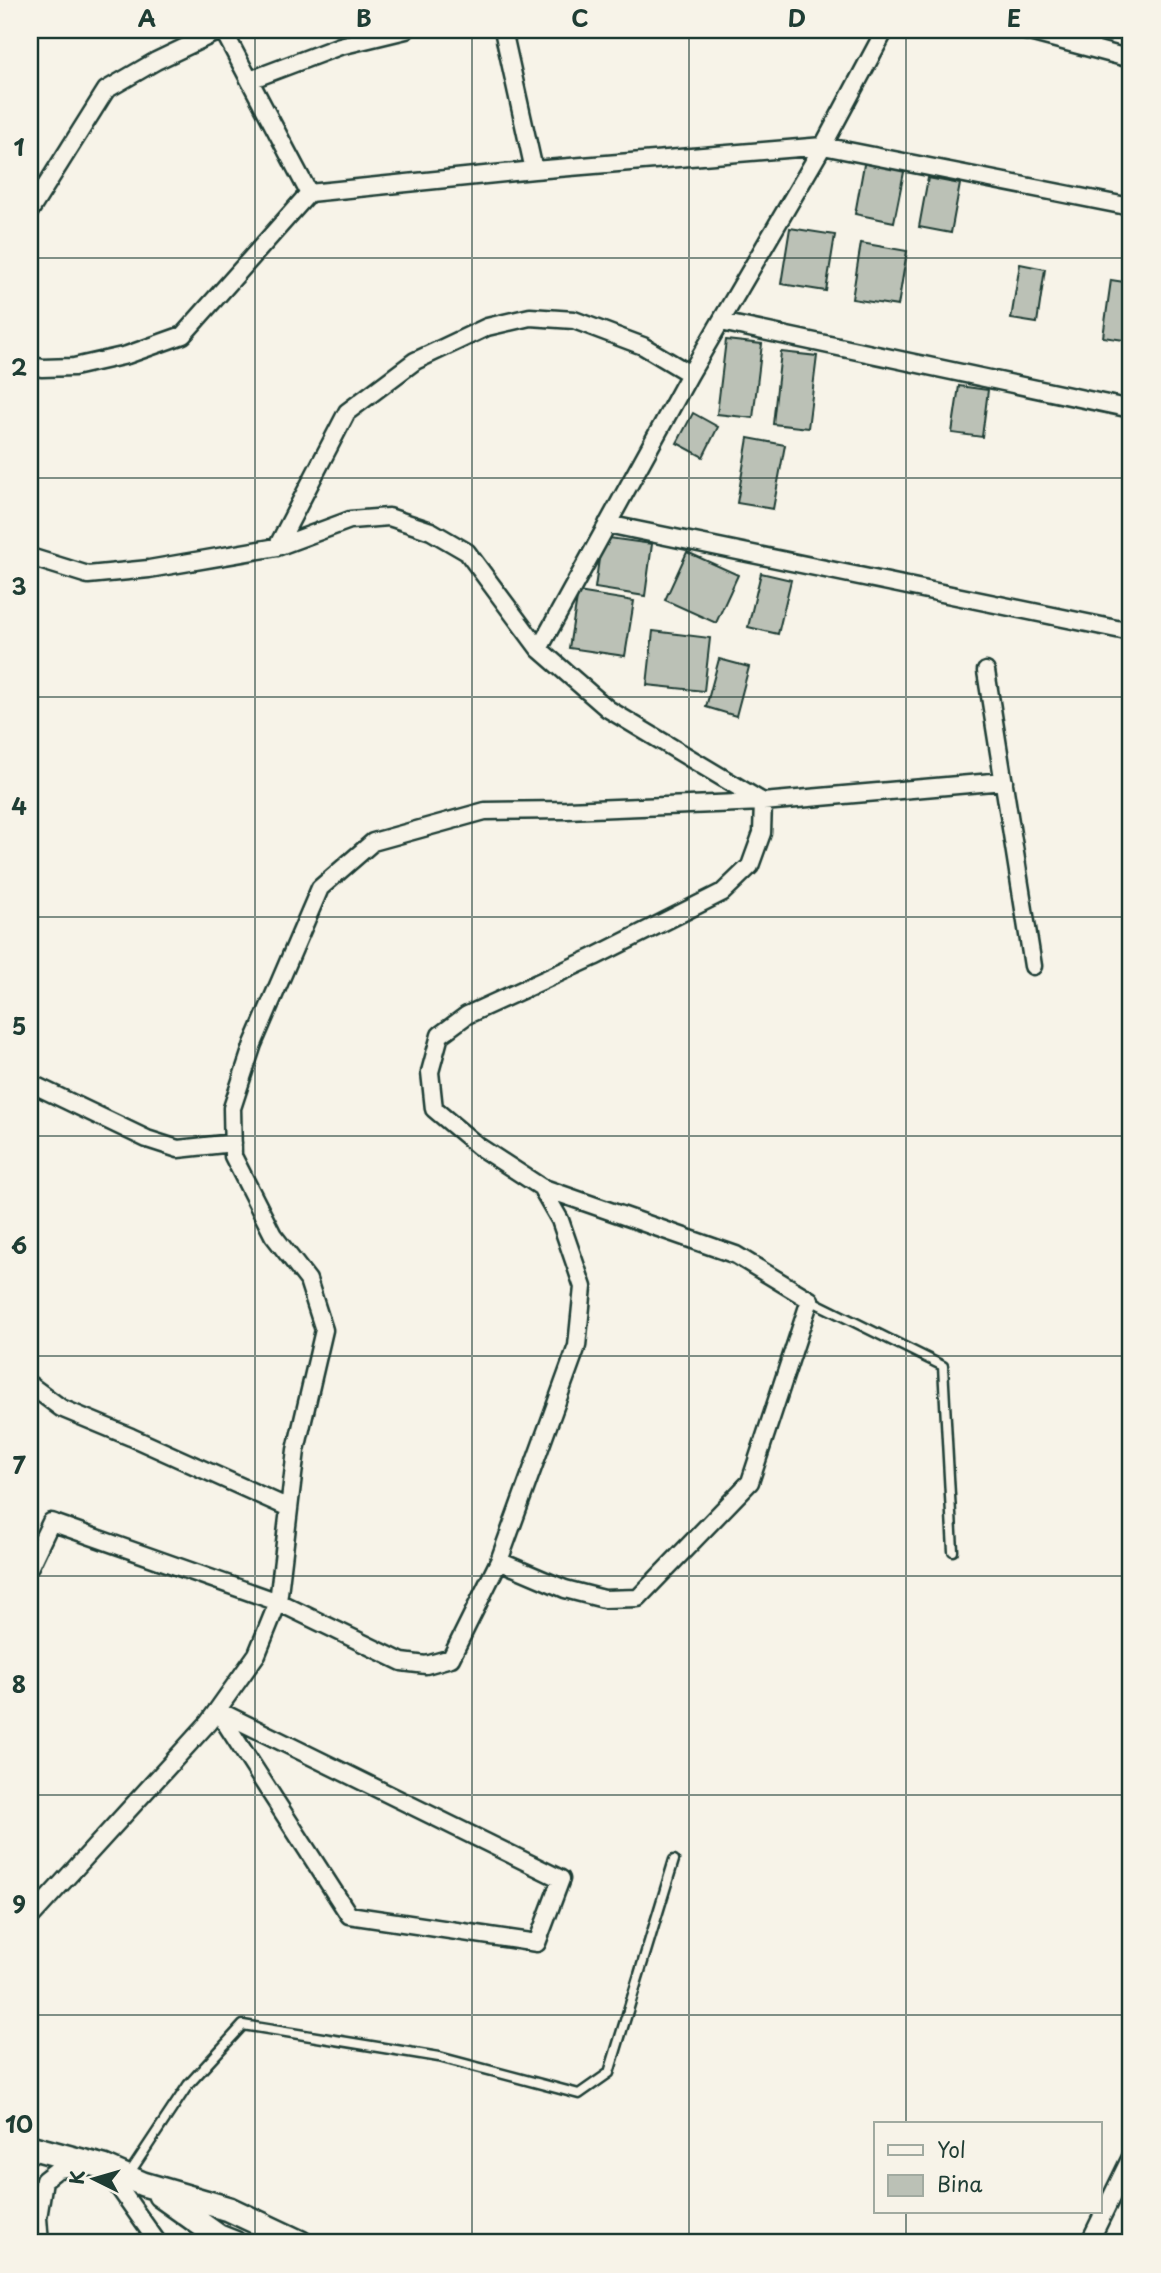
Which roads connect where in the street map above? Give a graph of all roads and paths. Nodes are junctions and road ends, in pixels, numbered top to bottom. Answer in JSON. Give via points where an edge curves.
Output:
{"nodes":[{"id":1,"x":222,"y":30,"type":"edge"},
{"id":2,"x":406,"y":30,"type":"edge"},
{"id":3,"x":503,"y":30,"type":"edge"},
{"id":4,"x":885,"y":30,"type":"edge"},
{"id":5,"x":1022,"y":30,"type":"edge"},
{"id":6,"x":337,"y":38,"type":"edge"},
{"id":7,"x":1131,"y":60,"type":"edge"},
{"id":8,"x":250,"y":80,"type":"junction"},
{"id":9,"x":823,"y":146,"type":"junction"},
{"id":10,"x":534,"y":170,"type":"junction"},
{"id":11,"x":309,"y":193,"type":"junction"},
{"id":12,"x":1131,"y":207,"type":"edge"},
{"id":13,"x":30,"y":211,"type":"edge"},
{"id":14,"x":721,"y":322,"type":"junction"},
{"id":15,"x":30,"y":365,"type":"edge"},
{"id":16,"x":690,"y":374,"type":"junction"},
{"id":17,"x":1131,"y":409,"type":"edge"},
{"id":18,"x":607,"y":524,"type":"junction"},
{"id":19,"x":277,"y":547,"type":"junction"},
{"id":20,"x":30,"y":557,"type":"edge"},
{"id":21,"x":1131,"y":632,"type":"edge"},
{"id":22,"x":539,"y":649,"type":"junction"},
{"id":23,"x":986,"y":671,"type":"dead end"},
{"id":24,"x":1004,"y":781,"type":"junction"},
{"id":25,"x":763,"y":802,"type":"junction"},
{"id":26,"x":1033,"y":966,"type":"dead end"},
{"id":27,"x":30,"y":1083,"type":"edge"},
{"id":28,"x":233,"y":1143,"type":"junction"},
{"id":29,"x":541,"y":1187,"type":"junction"},
{"id":30,"x":810,"y":1300,"type":"junction"},
{"id":31,"x":30,"y":1385,"type":"edge"},
{"id":32,"x":289,"y":1508,"type":"junction"},
{"id":33,"x":953,"y":1551,"type":"dead end"},
{"id":34,"x":499,"y":1561,"type":"junction"},
{"id":35,"x":30,"y":1566,"type":"edge"},
{"id":36,"x":278,"y":1602,"type":"junction"},
{"id":37,"x":217,"y":1710,"type":"junction"},
{"id":38,"x":674,"y":1860,"type":"dead end"},
{"id":39,"x":30,"y":1918,"type":"edge"},
{"id":40,"x":30,"y":2147,"type":"edge"},
{"id":41,"x":1131,"y":2157,"type":"edge"},
{"id":42,"x":104,"y":2167,"type":"junction"},
{"id":43,"x":135,"y":2180,"type":"junction"},
{"id":44,"x":36,"y":2199,"type":"edge"},
{"id":45,"x":40,"y":2243,"type":"edge"},
{"id":46,"x":158,"y":2243,"type":"edge"},
{"id":47,"x":234,"y":2243,"type":"edge"},
{"id":48,"x":301,"y":2243,"type":"edge"},
{"id":49,"x":1089,"y":2243,"type":"edge"}],
"edges":[{"from":1,"to":8,"type":"street"},
{"from":1,"to":13,"type":"street","via":[[106,90]]},
{"from":2,"to":6,"type":"street"},
{"from":3,"to":10,"type":"street"},
{"from":4,"to":9,"type":"street"},
{"from":5,"to":7,"type":"street"},
{"from":6,"to":8,"type":"street"},
{"from":8,"to":11,"type":"street"},
{"from":9,"to":10,"type":"street"},
{"from":9,"to":12,"type":"street"},
{"from":9,"to":14,"type":"street"},
{"from":10,"to":11,"type":"street"},
{"from":11,"to":15,"type":"street","via":[[183,335],[75,367]]},
{"from":14,"to":16,"type":"street"},
{"from":14,"to":17,"type":"street"},
{"from":16,"to":18,"type":"street"},
{"from":16,"to":19,"type":"street","via":[[643,346],[574,320],[530,317],[487,327],[415,361],[347,412]]},
{"from":18,"to":21,"type":"street"},
{"from":18,"to":22,"type":"street"},
{"from":19,"to":20,"type":"street","via":[[88,575]]},
{"from":19,"to":22,"type":"street","via":[[349,520],[389,517],[431,531],[467,552]]},
{"from":22,"to":25,"type":"street","via":[[608,709]]},
{"from":23,"to":24,"type":"street"},
{"from":24,"to":25,"type":"street"},
{"from":24,"to":26,"type":"street"},
{"from":25,"to":28,"type":"street","via":[[485,811],[373,842],[320,888],[253,1044],[232,1108]]},
{"from":25,"to":29,"type":"street","via":[[762,833],[750,866],[723,892],[478,1010],[440,1035],[430,1072],[434,1109],[478,1146]]},
{"from":27,"to":28,"type":"street","via":[[178,1149]]},
{"from":28,"to":32,"type":"street","via":[[233,1156],[273,1235],[308,1280],[324,1330],[296,1450]]},
{"from":29,"to":30,"type":"street","via":[[736,1255]]},
{"from":29,"to":34,"type":"street","via":[[560,1220],[583,1287],[576,1346]]},
{"from":30,"to":33,"type":"lane","via":[[943,1366]]},
{"from":30,"to":34,"type":"street","via":[[750,1482],[638,1598],[604,1600]]},
{"from":31,"to":32,"type":"street","via":[[61,1409]]},
{"from":32,"to":36,"type":"street"},
{"from":34,"to":36,"type":"street","via":[[451,1658],[426,1664],[402,1662]]},
{"from":35,"to":36,"type":"street","via":[[51,1522]]},
{"from":36,"to":37,"type":"street","via":[[257,1654]]},
{"from":37,"to":37,"type":"street","via":[[561,1880],[537,1943],[349,1915]]},
{"from":37,"to":39,"type":"street"},
{"from":38,"to":43,"type":"lane","via":[[609,2073],[579,2094],[439,2057],[243,2025],[188,2085]]},
{"from":40,"to":42,"type":"main road"},
{"from":41,"to":49,"type":"street"},
{"from":42,"to":43,"type":"main road"},
{"from":42,"to":44,"type":"street","via":[[58,2169],[44,2180]]},
{"from":42,"to":46,"type":"street"},
{"from":43,"to":47,"type":"main road"},
{"from":43,"to":48,"type":"main road","via":[[229,2209]]},
{"from":44,"to":45,"type":"street"}]}
